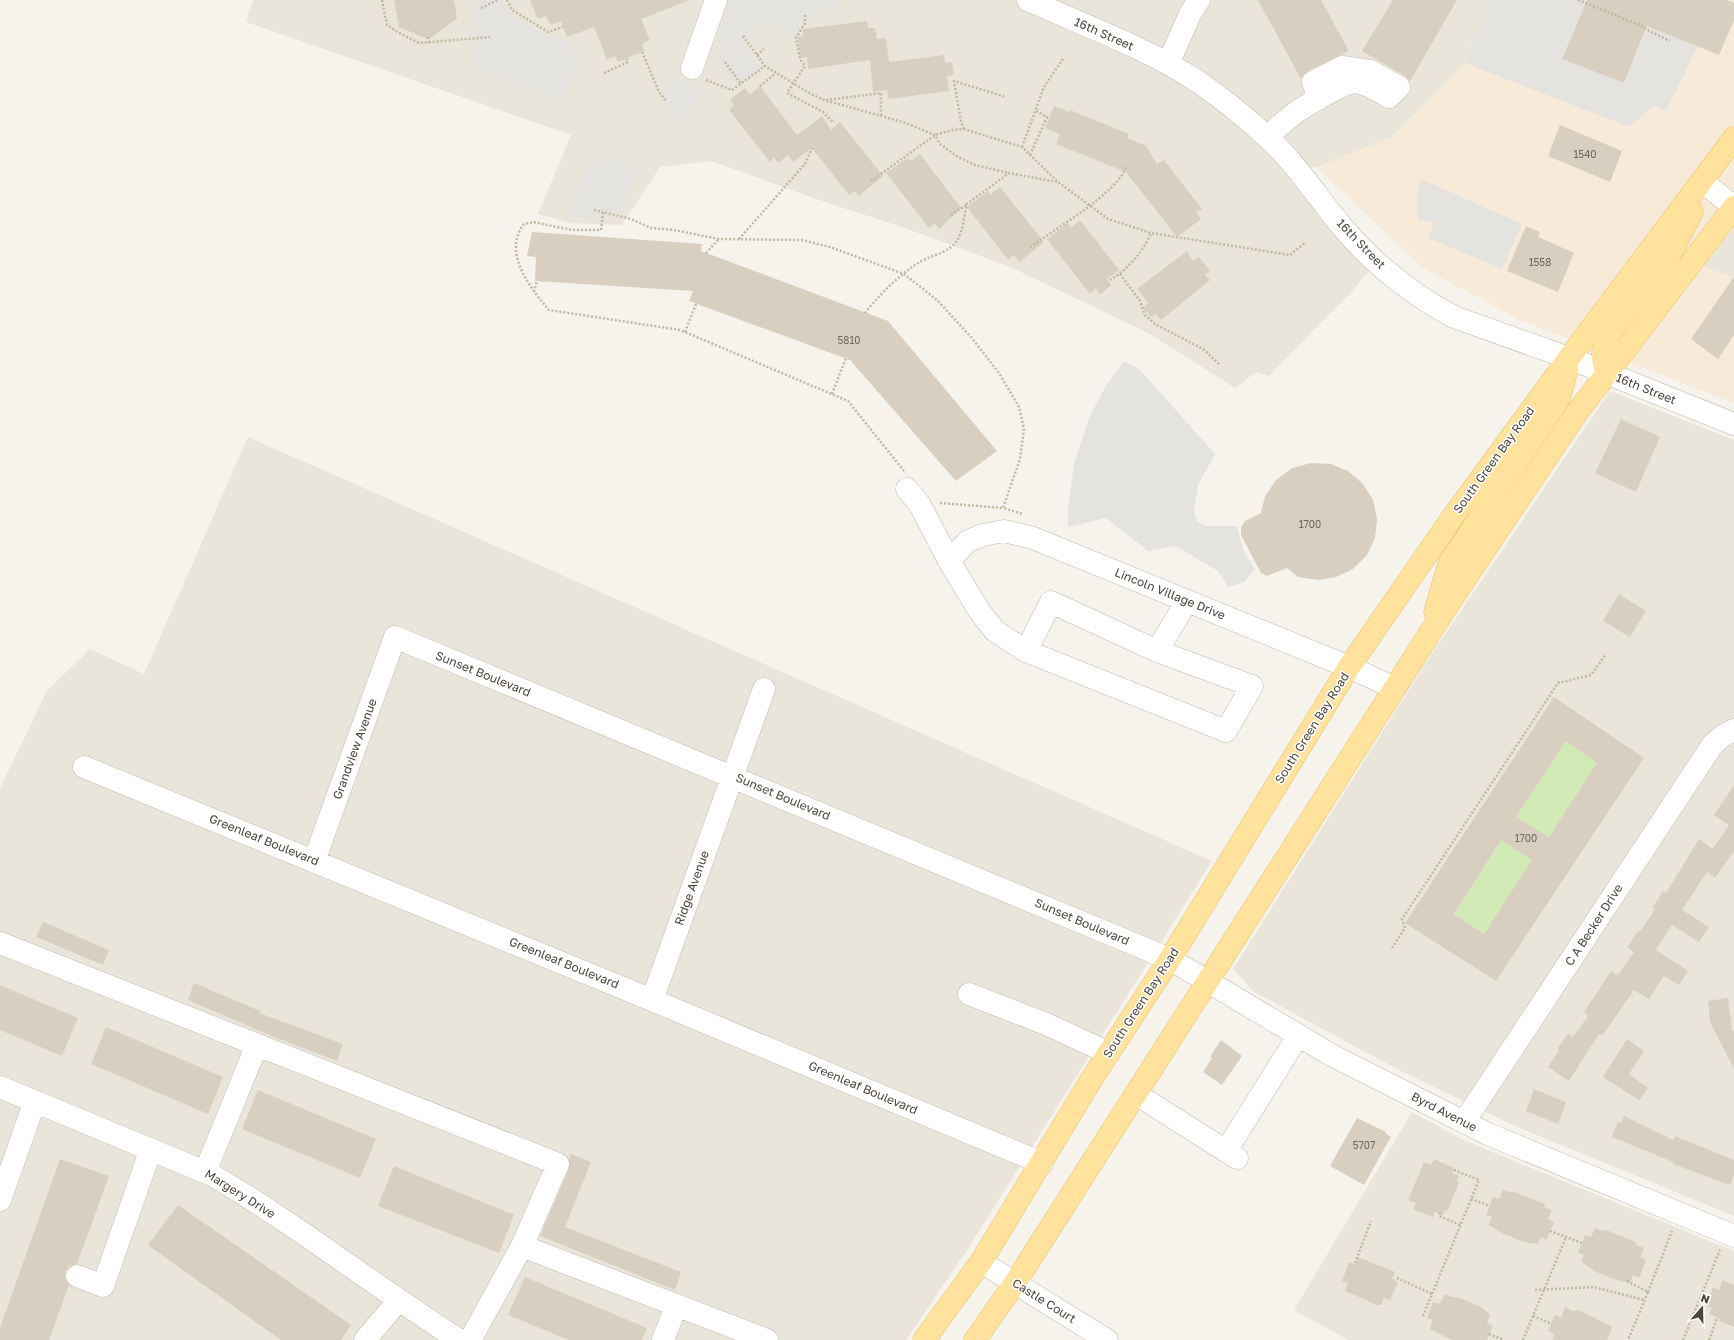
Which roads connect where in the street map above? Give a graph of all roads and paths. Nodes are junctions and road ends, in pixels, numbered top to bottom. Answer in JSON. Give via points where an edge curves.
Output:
{"nodes":[{"id":1,"x":382,"y":0,"type":"edge"},
{"id":2,"x":498,"y":0,"type":"edge"},
{"id":3,"x":507,"y":0,"type":"edge"},
{"id":4,"x":716,"y":0,"type":"edge"},
{"id":5,"x":1028,"y":0,"type":"edge"},
{"id":6,"x":1198,"y":0,"type":"edge"},
{"id":7,"x":1578,"y":0,"type":"edge"},
{"id":8,"x":481,"y":8,"type":"dead end"},
{"id":9,"x":805,"y":15,"type":"dead end"},
{"id":10,"x":563,"y":26,"type":"dead end"},
{"id":11,"x":743,"y":36,"type":"dead end"},
{"id":12,"x":490,"y":37,"type":"dead end"},
{"id":13,"x":428,"y":38,"type":"dead end"},
{"id":14,"x":1670,"y":41,"type":"dead end"},
{"id":15,"x":429,"y":43,"type":"junction"},
{"id":16,"x":764,"y":49,"type":"dead end"},
{"id":17,"x":642,"y":52,"type":"dead end"},
{"id":18,"x":757,"y":54,"type":"junction"},
{"id":19,"x":627,"y":59,"type":"dead end"},
{"id":20,"x":1062,"y":59,"type":"dead end"},
{"id":21,"x":725,"y":62,"type":"dead end"},
{"id":22,"x":1168,"y":64,"type":"junction"},
{"id":23,"x":766,"y":66,"type":"junction"},
{"id":24,"x":604,"y":73,"type":"dead end"},
{"id":25,"x":698,"y":73,"type":"joint"},
{"id":26,"x":776,"y":73,"type":"junction"},
{"id":27,"x":741,"y":84,"type":"junction"},
{"id":28,"x":793,"y":84,"type":"junction"},
{"id":29,"x":760,"y":86,"type":"dead end"},
{"id":30,"x":1006,"y":97,"type":"dead end"},
{"id":31,"x":1389,"y":98,"type":"dead end"},
{"id":32,"x":824,"y":100,"type":"junction"},
{"id":33,"x":666,"y":101,"type":"dead end"},
{"id":34,"x":1034,"y":110,"type":"junction"},
{"id":35,"x":881,"y":116,"type":"junction"},
{"id":36,"x":833,"y":122,"type":"dead end"},
{"id":37,"x":964,"y":129,"type":"junction"},
{"id":38,"x":935,"y":135,"type":"junction"},
{"id":39,"x":1267,"y":137,"type":"junction"},
{"id":40,"x":1734,"y":138,"type":"edge"},
{"id":41,"x":1022,"y":147,"type":"junction"},
{"id":42,"x":812,"y":148,"type":"dead end"},
{"id":43,"x":1030,"y":154,"type":"junction"},
{"id":44,"x":1126,"y":167,"type":"dead end"},
{"id":45,"x":1010,"y":173,"type":"junction"},
{"id":46,"x":871,"y":181,"type":"dead end"},
{"id":47,"x":1702,"y":181,"type":"junction"},
{"id":48,"x":1058,"y":182,"type":"junction"},
{"id":49,"x":967,"y":204,"type":"junction"},
{"id":50,"x":1089,"y":206,"type":"junction"},
{"id":51,"x":1734,"y":207,"type":"edge"},
{"id":52,"x":594,"y":210,"type":"dead end"},
{"id":53,"x":603,"y":212,"type":"junction"},
{"id":54,"x":951,"y":215,"type":"dead end"},
{"id":55,"x":1150,"y":233,"type":"junction"},
{"id":56,"x":719,"y":239,"type":"junction"},
{"id":57,"x":738,"y":239,"type":"junction"},
{"id":58,"x":1305,"y":243,"type":"dead end"},
{"id":59,"x":1030,"y":248,"type":"dead end"},
{"id":60,"x":706,"y":253,"type":"dead end"},
{"id":61,"x":904,"y":274,"type":"junction"},
{"id":62,"x":1120,"y":274,"type":"junction"},
{"id":63,"x":1110,"y":280,"type":"dead end"},
{"id":64,"x":537,"y":282,"type":"dead end"},
{"id":65,"x":534,"y":293,"type":"junction"},
{"id":66,"x":696,"y":304,"type":"dead end"},
{"id":67,"x":865,"y":313,"type":"dead end"},
{"id":68,"x":685,"y":332,"type":"junction"},
{"id":69,"x":846,"y":358,"type":"dead end"},
{"id":70,"x":1569,"y":358,"type":"junction"},
{"id":71,"x":1220,"y":365,"type":"dead end"},
{"id":72,"x":1607,"y":373,"type":"junction"},
{"id":73,"x":832,"y":394,"type":"junction"},
{"id":74,"x":1734,"y":424,"type":"edge"},
{"id":75,"x":907,"y":482,"type":"joint"},
{"id":76,"x":939,"y":503,"type":"dead end"},
{"id":77,"x":1003,"y":508,"type":"junction"},
{"id":78,"x":1030,"y":516,"type":"dead end"},
{"id":79,"x":949,"y":561,"type":"junction"},
{"id":80,"x":1187,"y":601,"type":"junction"},
{"id":81,"x":1429,"y":634,"type":"junction"},
{"id":82,"x":395,"y":638,"type":"joint"},
{"id":83,"x":1026,"y":651,"type":"junction"},
{"id":84,"x":1157,"y":651,"type":"junction"},
{"id":85,"x":1606,"y":654,"type":"dead end"},
{"id":86,"x":1349,"y":667,"type":"junction"},
{"id":87,"x":1395,"y":688,"type":"junction"},
{"id":88,"x":764,"y":689,"type":"dead end"},
{"id":89,"x":1731,"y":732,"type":"edge"},
{"id":90,"x":84,"y":766,"type":"dead end"},
{"id":91,"x":732,"y":776,"type":"junction"},
{"id":92,"x":314,"y":861,"type":"junction"},
{"id":93,"x":0,"y":943,"type":"edge"},
{"id":94,"x":1392,"y":948,"type":"dead end"},
{"id":95,"x":1170,"y":959,"type":"junction"},
{"id":96,"x":1208,"y":982,"type":"junction"},
{"id":97,"x":968,"y":994,"type":"dead end"},
{"id":98,"x":652,"y":1000,"type":"junction"},
{"id":99,"x":1298,"y":1036,"type":"junction"},
{"id":100,"x":258,"y":1045,"type":"junction"},
{"id":101,"x":1109,"y":1053,"type":"junction"},
{"id":102,"x":0,"y":1087,"type":"edge"},
{"id":103,"x":1136,"y":1094,"type":"junction"},
{"id":104,"x":35,"y":1101,"type":"junction"},
{"id":105,"x":1464,"y":1122,"type":"junction"},
{"id":106,"x":151,"y":1148,"type":"junction"},
{"id":107,"x":1042,"y":1163,"type":"junction"},
{"id":108,"x":1454,"y":1170,"type":"dead end"},
{"id":109,"x":205,"y":1172,"type":"junction"},
{"id":110,"x":1471,"y":1199,"type":"junction"},
{"id":111,"x":0,"y":1200,"type":"edge"},
{"id":112,"x":1490,"y":1206,"type":"dead end"},
{"id":113,"x":1440,"y":1213,"type":"dead end"},
{"id":114,"x":1679,"y":1214,"type":"junction"},
{"id":115,"x":1371,"y":1221,"type":"dead end"},
{"id":116,"x":1460,"y":1225,"type":"junction"},
{"id":117,"x":1550,"y":1230,"type":"dead end"},
{"id":118,"x":1731,"y":1235,"type":"edge"},
{"id":119,"x":1566,"y":1237,"type":"junction"},
{"id":120,"x":1582,"y":1243,"type":"dead end"},
{"id":121,"x":522,"y":1246,"type":"junction"},
{"id":122,"x":981,"y":1262,"type":"junction"},
{"id":123,"x":1355,"y":1263,"type":"dead end"},
{"id":124,"x":77,"y":1276,"type":"dead end"},
{"id":125,"x":1397,"y":1278,"type":"dead end"},
{"id":126,"x":1627,"y":1282,"type":"dead end"},
{"id":127,"x":1015,"y":1283,"type":"junction"},
{"id":128,"x":1544,"y":1289,"type":"junction"},
{"id":129,"x":1535,"y":1290,"type":"dead end"},
{"id":130,"x":1648,"y":1292,"type":"junction"},
{"id":131,"x":1432,"y":1294,"type":"junction"},
{"id":132,"x":1644,"y":1300,"type":"junction"},
{"id":133,"x":398,"y":1301,"type":"junction"},
{"id":134,"x":676,"y":1306,"type":"junction"},
{"id":135,"x":1423,"y":1316,"type":"dead end"},
{"id":136,"x":1533,"y":1316,"type":"junction"},
{"id":137,"x":1717,"y":1318,"type":"dead end"},
{"id":138,"x":1552,"y":1324,"type":"dead end"},
{"id":139,"x":1489,"y":1334,"type":"dead end"},
{"id":140,"x":365,"y":1340,"type":"edge"},
{"id":141,"x":459,"y":1340,"type":"edge"},
{"id":142,"x":470,"y":1340,"type":"edge"},
{"id":143,"x":663,"y":1340,"type":"edge"},
{"id":144,"x":767,"y":1340,"type":"edge"},
{"id":145,"x":924,"y":1340,"type":"edge"},
{"id":146,"x":975,"y":1340,"type":"edge"},
{"id":147,"x":1107,"y":1340,"type":"edge"},
{"id":148,"x":1504,"y":1340,"type":"edge"},
{"id":149,"x":1523,"y":1340,"type":"edge"},
{"id":150,"x":1628,"y":1340,"type":"edge"},
{"id":151,"x":1683,"y":1340,"type":"edge"},
{"id":152,"x":1709,"y":1340,"type":"edge"}],
"edges":[{"from":1,"to":15,"type":"path","via":[[387,25],[398,34],[419,43]]},
{"from":2,"to":8,"type":"path"},
{"from":3,"to":10,"type":"path","via":[[512,10],[548,32]]},
{"from":4,"to":25,"type":"street"},
{"from":5,"to":22,"type":"street","name":"16th Street"},
{"from":6,"to":22,"type":"street"},
{"from":7,"to":14,"type":"path","via":[[1644,27]]},
{"from":9,"to":28,"type":"path","via":[[805,23],[796,38],[800,59],[805,66]]},
{"from":11,"to":18,"type":"path"},
{"from":12,"to":15,"type":"path"},
{"from":13,"to":15,"type":"path"},
{"from":16,"to":18,"type":"path"},
{"from":17,"to":33,"type":"path","via":[[659,92]]},
{"from":18,"to":23,"type":"path"},
{"from":19,"to":24,"type":"path","via":[[628,62]]},
{"from":20,"to":34,"type":"path","via":[[1044,87]]},
{"from":21,"to":27,"type":"path"},
{"from":22,"to":39,"type":"street","name":"16th Street","via":[[1235,108]]},
{"from":23,"to":26,"type":"path"},
{"from":23,"to":27,"type":"path"},
{"from":25,"to":27,"type":"path","via":[[732,90]]},
{"from":26,"to":28,"type":"path"},
{"from":26,"to":29,"type":"path"},
{"from":28,"to":32,"type":"path"},
{"from":28,"to":36,"type":"path","via":[[787,93],[823,112]]},
{"from":30,"to":37,"type":"path","via":[[954,81],[960,122]]},
{"from":31,"to":39,"type":"street","via":[[1369,86],[1354,81],[1297,111]]},
{"from":32,"to":35,"type":"path"},
{"from":32,"to":35,"type":"path","via":[[881,93]]},
{"from":34,"to":41,"type":"path"},
{"from":34,"to":43,"type":"path","via":[[1047,116]]},
{"from":35,"to":38,"type":"path"},
{"from":37,"to":38,"type":"path"},
{"from":37,"to":41,"type":"path"},
{"from":38,"to":45,"type":"path","via":[[940,144],[958,157],[974,165]]},
{"from":38,"to":46,"type":"path"},
{"from":39,"to":70,"type":"street","name":"16th Street","via":[[1297,169],[1344,230],[1410,289],[1454,317]]},
{"from":40,"to":47,"type":"main road","name":"South Green Bay Road"},
{"from":41,"to":43,"type":"path"},
{"from":42,"to":57,"type":"path","via":[[805,164]]},
{"from":43,"to":48,"type":"path"},
{"from":44,"to":50,"type":"path","via":[[1124,174]]},
{"from":45,"to":48,"type":"path"},
{"from":45,"to":49,"type":"path"},
{"from":47,"to":51,"type":"street"},
{"from":47,"to":70,"type":"main road","name":"South Green Bay Road"},
{"from":47,"to":72,"type":"main road","via":[[1695,207],[1668,258],[1608,335],[1602,360]]},
{"from":48,"to":50,"type":"path"},
{"from":49,"to":54,"type":"path"},
{"from":49,"to":61,"type":"path","via":[[960,233],[952,246],[918,263]]},
{"from":50,"to":55,"type":"path","via":[[1108,219]]},
{"from":50,"to":59,"type":"path"},
{"from":51,"to":72,"type":"main road"},
{"from":52,"to":53,"type":"path"},
{"from":53,"to":56,"type":"path","via":[[631,219],[651,228]]},
{"from":53,"to":65,"type":"path","via":[[601,230],[572,230],[533,222],[524,224],[518,231],[516,256]]},
{"from":55,"to":58,"type":"path","via":[[1290,255]]},
{"from":55,"to":62,"type":"path","via":[[1147,243]]},
{"from":56,"to":57,"type":"path"},
{"from":56,"to":60,"type":"path"},
{"from":57,"to":61,"type":"path","via":[[802,240],[830,247]]},
{"from":61,"to":67,"type":"path","via":[[882,292]]},
{"from":61,"to":77,"type":"path","via":[[937,300],[971,337],[999,373],[1019,407],[1024,429],[1020,458]]},
{"from":62,"to":63,"type":"path"},
{"from":62,"to":71,"type":"path","via":[[1140,301],[1144,315],[1155,324],[1203,350]]},
{"from":64,"to":65,"type":"path"},
{"from":65,"to":68,"type":"path","via":[[549,310]]},
{"from":66,"to":68,"type":"path"},
{"from":68,"to":73,"type":"path"},
{"from":69,"to":73,"type":"path"},
{"from":70,"to":72,"type":"street","name":"16th Street"},
{"from":70,"to":81,"type":"main road","via":[[1559,399],[1449,564]]},
{"from":70,"to":86,"type":"main road","name":"South Green Bay Road","via":[[1452,518]]},
{"from":72,"to":74,"type":"street","name":"16th Street"},
{"from":72,"to":81,"type":"main road","via":[[1576,414]]},
{"from":73,"to":75,"type":"path","via":[[848,401]]},
{"from":75,"to":79,"type":"street"},
{"from":76,"to":77,"type":"path"},
{"from":77,"to":78,"type":"path"},
{"from":79,"to":80,"type":"street","name":"Lincoln Village Drive","via":[[968,541],[1004,531],[1033,538]]},
{"from":79,"to":83,"type":"street","via":[[980,612],[995,631]]},
{"from":80,"to":84,"type":"street"},
{"from":80,"to":86,"type":"street","name":"Lincoln Village Drive"},
{"from":81,"to":87,"type":"main road"},
{"from":82,"to":91,"type":"street","name":"Sunset Boulevard"},
{"from":82,"to":92,"type":"street","name":"Grandview Avenue"},
{"from":83,"to":84,"type":"street","via":[[1051,602]]},
{"from":83,"to":84,"type":"street","via":[[1226,731],[1252,686]]},
{"from":85,"to":94,"type":"path","via":[[1591,675],[1558,683],[1402,919],[1404,928]]},
{"from":86,"to":87,"type":"street","name":"Lincoln Village Drive"},
{"from":86,"to":95,"type":"main road","name":"South Green Bay Road"},
{"from":87,"to":96,"type":"main road"},
{"from":88,"to":91,"type":"street","name":"Ridge Avenue"},
{"from":89,"to":105,"type":"street","name":"C A Becker Drive","via":[[1714,744]]},
{"from":90,"to":92,"type":"street","name":"Greenleaf Boulevard"},
{"from":91,"to":95,"type":"street","name":"Sunset Boulevard"},
{"from":91,"to":98,"type":"street","name":"Ridge Avenue"},
{"from":92,"to":98,"type":"street","name":"Greenleaf Boulevard"},
{"from":93,"to":100,"type":"street"},
{"from":95,"to":96,"type":"street","name":"Byrd Avenue"},
{"from":95,"to":101,"type":"main road","name":"South Green Bay Road"},
{"from":96,"to":99,"type":"street","name":"Byrd Avenue"},
{"from":96,"to":103,"type":"main road"},
{"from":97,"to":101,"type":"street","via":[[1046,1024]]},
{"from":98,"to":107,"type":"street","name":"Greenleaf Boulevard"},
{"from":99,"to":103,"type":"street","via":[[1232,1154]]},
{"from":99,"to":105,"type":"street","name":"Byrd Avenue"},
{"from":100,"to":109,"type":"street"},
{"from":100,"to":121,"type":"street","via":[[558,1164]]},
{"from":101,"to":107,"type":"main road","name":"South Green Bay Road"},
{"from":102,"to":104,"type":"street","name":"Margery Drive"},
{"from":103,"to":127,"type":"main road"},
{"from":104,"to":106,"type":"street","name":"Margery Drive"},
{"from":104,"to":111,"type":"street"},
{"from":105,"to":114,"type":"street","name":"Byrd Avenue"},
{"from":106,"to":109,"type":"street","name":"Margery Drive"},
{"from":106,"to":124,"type":"street","via":[[103,1286]]},
{"from":107,"to":122,"type":"main road","name":"South Green Bay Road"},
{"from":108,"to":110,"type":"path","via":[[1479,1180]]},
{"from":109,"to":133,"type":"street","name":"Margery Drive","via":[[241,1192]]},
{"from":110,"to":112,"type":"path"},
{"from":110,"to":116,"type":"path"},
{"from":113,"to":116,"type":"path","via":[[1439,1216]]},
{"from":114,"to":118,"type":"street","name":"Byrd Avenue"},
{"from":114,"to":130,"type":"path"},
{"from":115,"to":123,"type":"path"},
{"from":116,"to":131,"type":"path"},
{"from":117,"to":119,"type":"path"},
{"from":118,"to":151,"type":"path"},
{"from":119,"to":120,"type":"path"},
{"from":119,"to":128,"type":"path"},
{"from":121,"to":134,"type":"street"},
{"from":121,"to":142,"type":"street"},
{"from":122,"to":127,"type":"street","name":"Castle Court"},
{"from":122,"to":145,"type":"main road","name":"South Green Bay Road"},
{"from":125,"to":131,"type":"path"},
{"from":126,"to":130,"type":"path"},
{"from":127,"to":146,"type":"main road"},
{"from":127,"to":147,"type":"street","name":"Castle Court"},
{"from":128,"to":129,"type":"path"},
{"from":128,"to":132,"type":"path","via":[[1594,1287]]},
{"from":128,"to":136,"type":"path"},
{"from":130,"to":132,"type":"path"},
{"from":131,"to":135,"type":"path"},
{"from":132,"to":150,"type":"path"},
{"from":133,"to":140,"type":"street"},
{"from":133,"to":141,"type":"street","name":"Margery Drive"},
{"from":134,"to":143,"type":"street"},
{"from":134,"to":144,"type":"street"},
{"from":136,"to":138,"type":"path"},
{"from":136,"to":149,"type":"path"},
{"from":137,"to":152,"type":"path"},
{"from":139,"to":148,"type":"path"}]}
